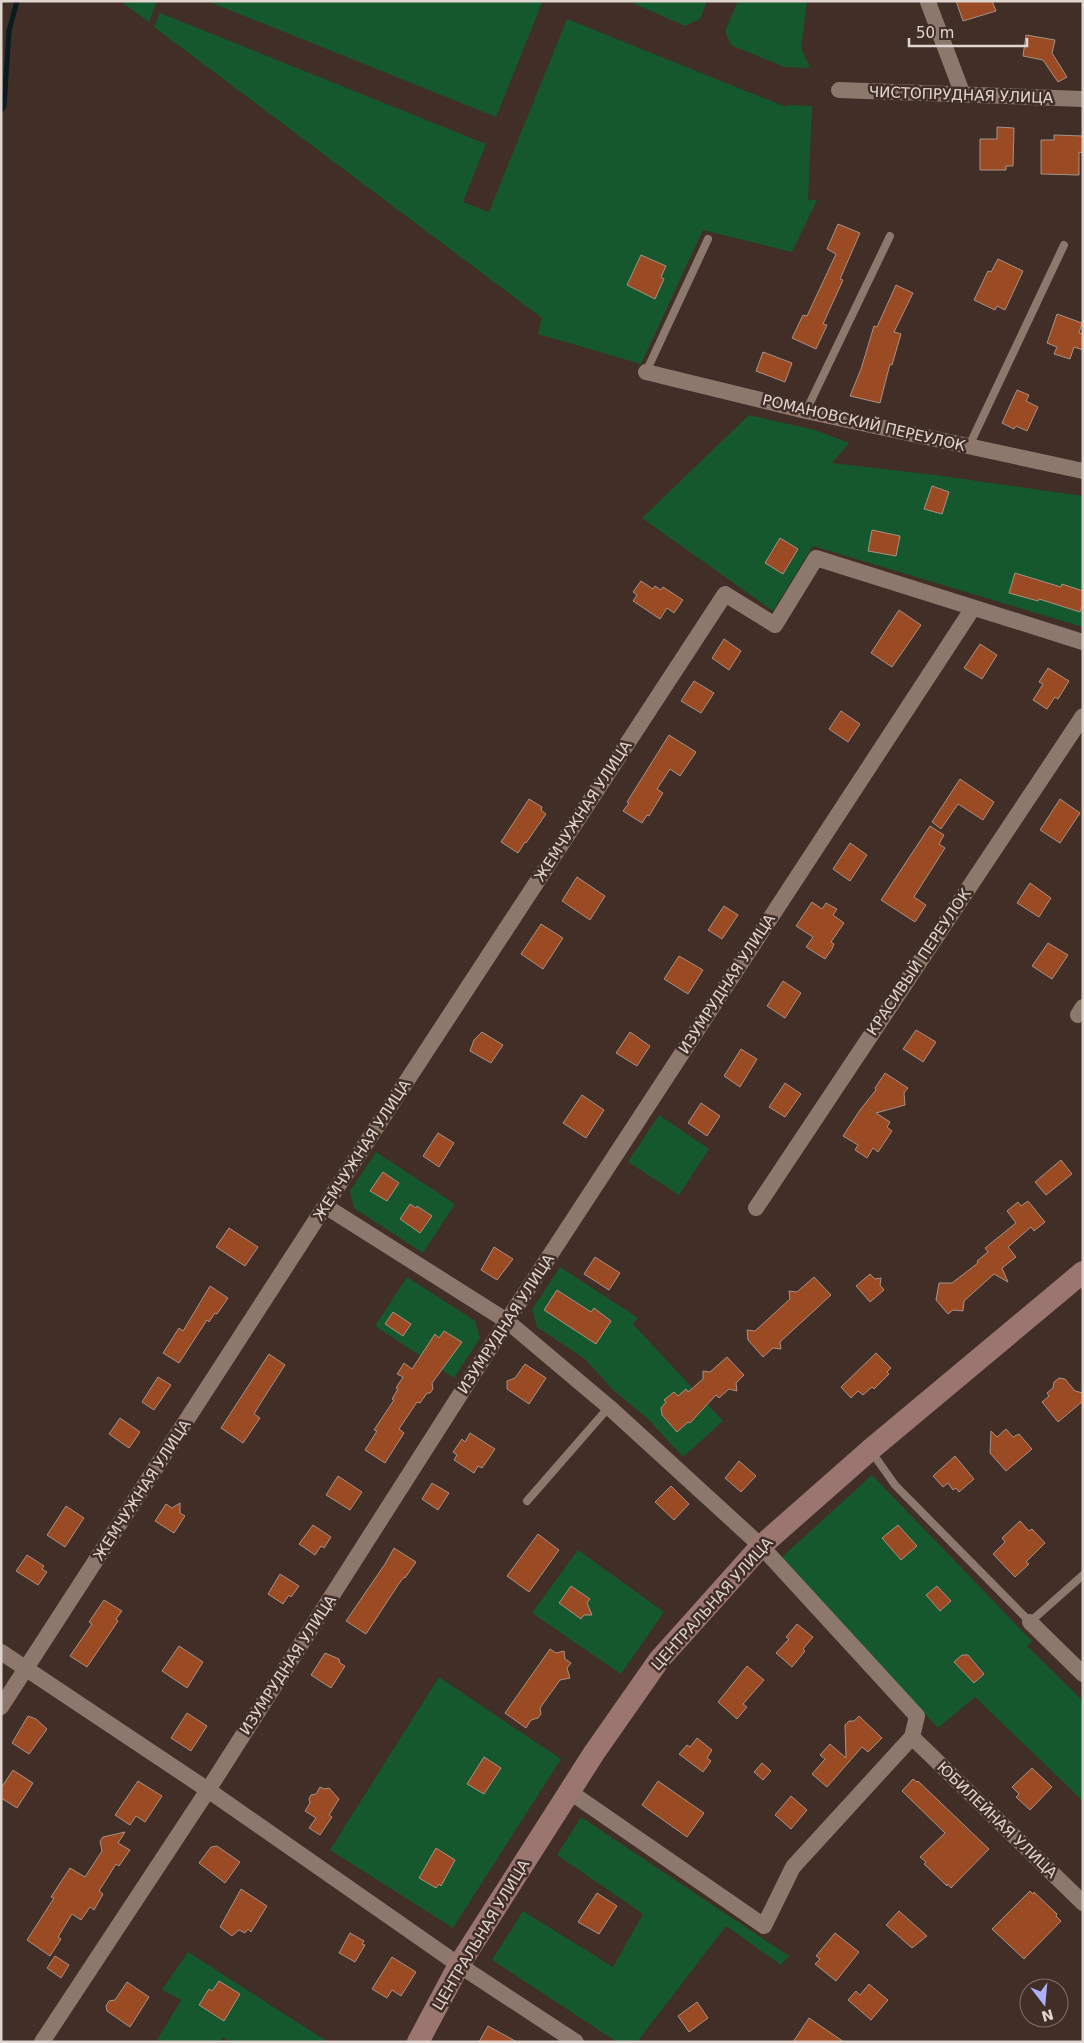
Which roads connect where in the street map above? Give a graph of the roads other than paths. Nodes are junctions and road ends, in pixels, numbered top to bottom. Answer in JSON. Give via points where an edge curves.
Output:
{"nodes":[{"id":1,"x":928,"y":2,"type":"edge"},
{"id":2,"x":839,"y":90,"type":"dead end"},
{"id":3,"x":963,"y":95,"type":"junction"},
{"id":4,"x":1083,"y":100,"type":"edge"},
{"id":5,"x":890,"y":236,"type":"dead end"},
{"id":6,"x":708,"y":239,"type":"dead end"},
{"id":7,"x":1064,"y":245,"type":"dead end"},
{"id":8,"x":646,"y":372,"type":"joint"},
{"id":9,"x":806,"y":411,"type":"junction"},
{"id":10,"x":969,"y":446,"type":"junction"},
{"id":11,"x":1083,"y":471,"type":"edge"},
{"id":12,"x":973,"y":608,"type":"junction"},
{"id":13,"x":1083,"y":642,"type":"edge"},
{"id":14,"x":1083,"y":716,"type":"edge"},
{"id":15,"x":325,"y":1206,"type":"junction"},
{"id":16,"x":756,"y":1208,"type":"dead end"},
{"id":17,"x":1083,"y":1272,"type":"edge"},
{"id":18,"x":507,"y":1321,"type":"junction"},
{"id":19,"x":609,"y":1407,"type":"junction"},
{"id":20,"x":870,"y":1450,"type":"junction"},
{"id":21,"x":527,"y":1501,"type":"dead end"},
{"id":22,"x":762,"y":1546,"type":"junction"},
{"id":23,"x":1083,"y":1574,"type":"edge"},
{"id":24,"x":1030,"y":1622,"type":"junction"},
{"id":25,"x":1,"y":1652,"type":"edge"},
{"id":26,"x":26,"y":1669,"type":"junction"},
{"id":27,"x":1083,"y":1674,"type":"edge"},
{"id":28,"x":1,"y":1707,"type":"edge"},
{"id":29,"x":912,"y":1737,"type":"junction"},
{"id":30,"x":208,"y":1790,"type":"junction"},
{"id":31,"x":570,"y":1792,"type":"junction"},
{"id":32,"x":1083,"y":1903,"type":"edge"},
{"id":33,"x":459,"y":1965,"type":"junction"},
{"id":34,"x":42,"y":2042,"type":"edge"},
{"id":35,"x":418,"y":2042,"type":"edge"},
{"id":36,"x":576,"y":2042,"type":"edge"}],
"edges":[{"from":1,"to":3,"type":"street"},
{"from":2,"to":3,"type":"street","name":"ЧИСТОПРУДНАЯ УЛИЦА"},
{"from":3,"to":4,"type":"street","name":"ЧИСТОПРУДНАЯ УЛИЦА"},
{"from":5,"to":9,"type":"lane"},
{"from":6,"to":8,"type":"lane"},
{"from":7,"to":10,"type":"lane"},
{"from":8,"to":9,"type":"street","name":"РОМАНОВСКИЙ ПЕРЕУЛОК"},
{"from":9,"to":10,"type":"street","name":"РОМАНОВСКИЙ ПЕРЕУЛОК"},
{"from":10,"to":11,"type":"street","name":"РОМАНОВСКИЙ ПЕРЕУЛОК"},
{"from":12,"to":13,"type":"street"},
{"from":12,"to":15,"type":"street","name":"ЖЕМЧУЖНАЯ УЛИЦА","via":[[816,558],[775,625],[725,594]]},
{"from":12,"to":18,"type":"street","name":"ИЗУМРУДНАЯ УЛИЦА"},
{"from":14,"to":16,"type":"street","name":"КРАСИВЫЙ ПЕРЕУЛОК"},
{"from":15,"to":18,"type":"street"},
{"from":15,"to":26,"type":"street","name":"ЖЕМЧУЖНАЯ УЛИЦА"},
{"from":17,"to":20,"type":"main road","name":"ЦЕНТРАЛЬНАЯ УЛИЦА"},
{"from":18,"to":19,"type":"street"},
{"from":18,"to":30,"type":"street","name":"ИЗУМРУДНАЯ УЛИЦА"},
{"from":19,"to":21,"type":"lane"},
{"from":19,"to":22,"type":"street"},
{"from":20,"to":22,"type":"main road","name":"ЦЕНТРАЛЬНАЯ УЛИЦА"},
{"from":20,"to":24,"type":"lane","via":[[896,1485]]},
{"from":22,"to":29,"type":"street","via":[[917,1716]]},
{"from":22,"to":31,"type":"main road","name":"ЦЕНТРАЛЬНАЯ УЛИЦА","via":[[658,1660]]},
{"from":23,"to":24,"type":"lane"},
{"from":24,"to":27,"type":"street"},
{"from":25,"to":26,"type":"street"},
{"from":26,"to":28,"type":"street","name":"ЖЕМЧУЖНАЯ УЛИЦА"},
{"from":26,"to":30,"type":"street"},
{"from":29,"to":31,"type":"street","via":[[793,1867],[764,1926]]},
{"from":29,"to":32,"type":"street","name":"ЮБИЛЕЙНАЯ УЛИЦА"},
{"from":30,"to":33,"type":"street"},
{"from":30,"to":34,"type":"street","name":"ИЗУМРУДНАЯ УЛИЦА"},
{"from":31,"to":33,"type":"main road","name":"ЦЕНТРАЛЬНАЯ УЛИЦА"},
{"from":33,"to":35,"type":"main road","name":"ЦЕНТРАЛЬНАЯ УЛИЦА"},
{"from":33,"to":36,"type":"street"}]}
